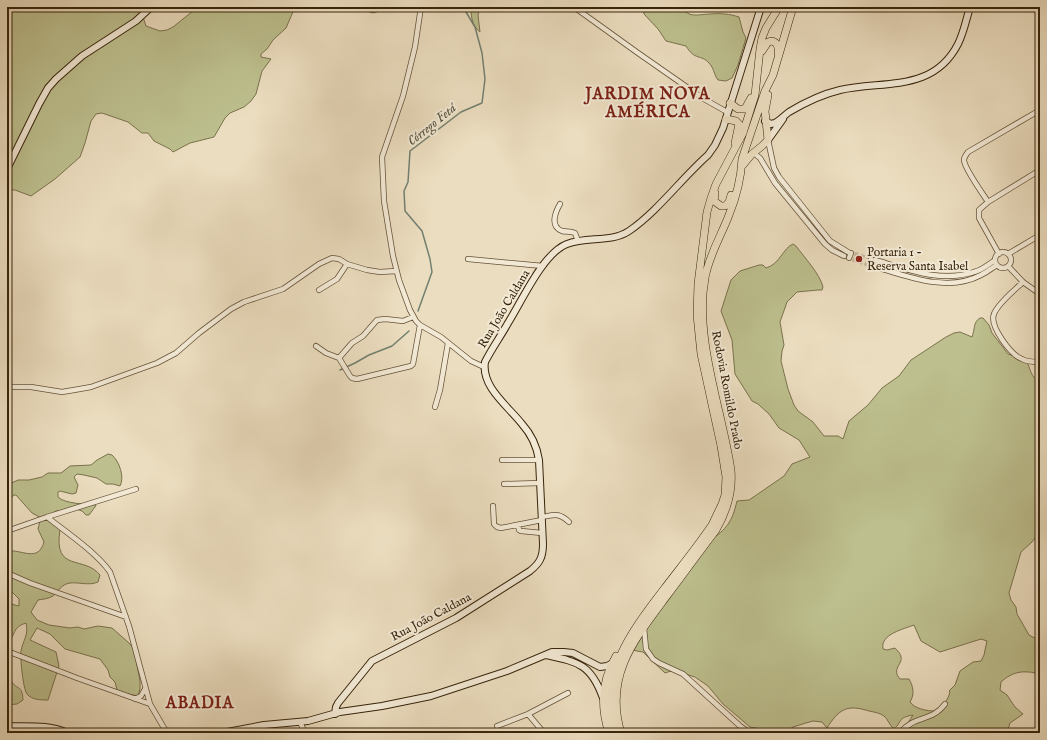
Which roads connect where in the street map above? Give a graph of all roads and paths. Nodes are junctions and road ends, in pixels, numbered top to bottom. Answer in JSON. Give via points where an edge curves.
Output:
{"nodes":[{"id":1,"x":151,"y":7,"type":"edge"},
{"id":2,"x":421,"y":7,"type":"edge"},
{"id":3,"x":574,"y":7,"type":"edge"},
{"id":4,"x":761,"y":7,"type":"edge"},
{"id":5,"x":779,"y":7,"type":"edge"},
{"id":6,"x":793,"y":7,"type":"edge"},
{"id":7,"x":797,"y":7,"type":"edge"},
{"id":8,"x":970,"y":7,"type":"edge"},
{"id":9,"x":773,"y":78,"type":"junction"},
{"id":10,"x":756,"y":88,"type":"junction"},
{"id":11,"x":730,"y":103,"type":"junction"},
{"id":12,"x":1039,"y":113,"type":"edge"},
{"id":13,"x":726,"y":116,"type":"junction"},
{"id":14,"x":785,"y":116,"type":"junction"},
{"id":15,"x":765,"y":121,"type":"junction"},
{"id":16,"x":768,"y":140,"type":"junction"},
{"id":17,"x":752,"y":154,"type":"junction"},
{"id":18,"x":742,"y":166,"type":"junction"},
{"id":19,"x":7,"y":169,"type":"edge"},
{"id":20,"x":1040,"y":170,"type":"edge"},
{"id":21,"x":719,"y":179,"type":"junction"},
{"id":22,"x":988,"y":202,"type":"junction"},
{"id":23,"x":560,"y":204,"type":"dead end"},
{"id":24,"x":1040,"y":235,"type":"edge"},
{"id":25,"x":578,"y":241,"type":"junction"},
{"id":26,"x":999,"y":254,"type":"junction"},
{"id":27,"x":1008,"y":254,"type":"junction"},
{"id":28,"x":844,"y":256,"type":"tunnel mouth"},
{"id":29,"x":849,"y":258,"type":"tunnel mouth"},
{"id":30,"x":468,"y":259,"type":"dead end"},
{"id":31,"x":996,"y":263,"type":"junction"},
{"id":32,"x":348,"y":264,"type":"junction"},
{"id":33,"x":542,"y":266,"type":"junction"},
{"id":34,"x":1008,"y":266,"type":"junction"},
{"id":35,"x":396,"y":271,"type":"junction"},
{"id":36,"x":1023,"y":282,"type":"junction"},
{"id":37,"x":319,"y":290,"type":"dead end"},
{"id":38,"x":1040,"y":294,"type":"edge"},
{"id":39,"x":413,"y":317,"type":"junction"},
{"id":40,"x":420,"y":325,"type":"junction"},
{"id":41,"x":448,"y":343,"type":"junction"},
{"id":42,"x":316,"y":346,"type":"dead end"},
{"id":43,"x":340,"y":358,"type":"junction"},
{"id":44,"x":1040,"y":362,"type":"edge"},
{"id":45,"x":484,"y":367,"type":"junction"},
{"id":46,"x":7,"y":387,"type":"edge"},
{"id":47,"x":435,"y":407,"type":"dead end"},
{"id":48,"x":502,"y":460,"type":"dead end"},
{"id":49,"x":539,"y":460,"type":"junction"},
{"id":50,"x":540,"y":483,"type":"junction"},
{"id":51,"x":504,"y":484,"type":"dead end"},
{"id":52,"x":136,"y":489,"type":"dead end"},
{"id":53,"x":493,"y":506,"type":"dead end"},
{"id":54,"x":47,"y":517,"type":"junction"},
{"id":55,"x":542,"y":519,"type":"junction"},
{"id":56,"x":569,"y":522,"type":"dead end"},
{"id":57,"x":518,"y":524,"type":"junction"},
{"id":58,"x":7,"y":531,"type":"edge"},
{"id":59,"x":542,"y":533,"type":"junction"},
{"id":60,"x":679,"y":569,"type":"junction"},
{"id":61,"x":7,"y":573,"type":"edge"},
{"id":62,"x":126,"y":617,"type":"junction"},
{"id":63,"x":644,"y":628,"type":"junction"},
{"id":64,"x":7,"y":651,"type":"edge"},
{"id":65,"x":546,"y":655,"type":"junction"},
{"id":66,"x":611,"y":664,"type":"junction"},
{"id":67,"x":145,"y":689,"type":"junction"},
{"id":68,"x":568,"y":693,"type":"dead end"},
{"id":69,"x":603,"y":698,"type":"junction"},
{"id":70,"x":135,"y":699,"type":"junction"},
{"id":71,"x":150,"y":704,"type":"junction"},
{"id":72,"x":945,"y":704,"type":"dead end"},
{"id":73,"x":338,"y":713,"type":"junction"},
{"id":74,"x":528,"y":714,"type":"junction"},
{"id":75,"x":300,"y":722,"type":"junction"},
{"id":76,"x":7,"y":726,"type":"edge"},
{"id":77,"x":497,"y":726,"type":"dead end"},
{"id":78,"x":67,"y":733,"type":"edge"},
{"id":79,"x":167,"y":733,"type":"edge"},
{"id":80,"x":222,"y":733,"type":"edge"},
{"id":81,"x":305,"y":733,"type":"edge"},
{"id":82,"x":544,"y":733,"type":"edge"},
{"id":83,"x":609,"y":733,"type":"edge"},
{"id":84,"x":615,"y":733,"type":"edge"},
{"id":85,"x":620,"y":733,"type":"edge"},
{"id":86,"x":750,"y":733,"type":"edge"},
{"id":87,"x":900,"y":733,"type":"edge"}],
"edges":[{"from":1,"to":19,"type":"street","via":[[136,21],[82,56],[56,79],[39,104]]},
{"from":2,"to":35,"type":"street","via":[[415,46],[404,89],[382,157],[384,201]]},
{"from":3,"to":13,"type":"street"},
{"from":4,"to":11,"type":"street","name":"Rua João Caldana"},
{"from":5,"to":10,"type":"main road","name":"Rodovia Romildo Prado","via":[[762,38]]},
{"from":6,"to":9,"type":"main road","name":"Rodovia Romildo Prado"},
{"from":7,"to":9,"type":"main road","via":[[783,57]]},
{"from":8,"to":14,"type":"street","via":[[963,32],[950,56],[926,77],[912,82],[839,90]]},
{"from":9,"to":10,"type":"main road","via":[[778,51],[775,42],[769,41],[761,53]]},
{"from":9,"to":15,"type":"main road","via":[[765,107]]},
{"from":9,"to":18,"type":"main road","name":"Rodovia Romildo Prado","via":[[765,91],[748,138]]},
{"from":10,"to":11,"type":"main road","via":[[745,109]]},
{"from":10,"to":21,"type":"main road","name":"Rodovia Romildo Prado","via":[[743,134]]},
{"from":11,"to":13,"type":"street","name":"Rua João Caldana"},
{"from":12,"to":22,"type":"street","via":[[965,155],[965,166]]},
{"from":13,"to":21,"type":"main road","via":[[736,121],[739,126],[734,145]]},
{"from":13,"to":25,"type":"street","name":"Rua João Caldana","via":[[719,138],[708,155],[646,217],[621,235]]},
{"from":14,"to":15,"type":"street","via":[[773,124]]},
{"from":14,"to":16,"type":"street"},
{"from":15,"to":16,"type":"main road"},
{"from":16,"to":17,"type":"main road"},
{"from":16,"to":29,"type":"street","via":[[774,168],[779,177],[830,241],[850,252]]},
{"from":17,"to":18,"type":"main road"},
{"from":17,"to":28,"type":"street","via":[[760,158],[775,184],[825,244]]},
{"from":18,"to":21,"type":"main road","via":[[726,206],[714,201]]},
{"from":18,"to":63,"type":"main road","name":"Rodovia Romildo Prado","via":[[733,205],[708,266],[703,300],[708,359],[731,470],[730,500],[716,530]]},
{"from":20,"to":22,"type":"street"},
{"from":21,"to":60,"type":"main road","name":"Rodovia Romildo Prado","via":[[707,212],[697,298],[701,354],[724,461],[725,495],[712,525]]},
{"from":22,"to":26,"type":"street","via":[[979,210],[978,215]]},
{"from":23,"to":25,"type":"street","via":[[554,218],[555,224],[562,231],[575,233]]},
{"from":24,"to":27,"type":"street"},
{"from":25,"to":33,"type":"street","name":"Rua João Caldana","via":[[554,252]]},
{"from":26,"to":27,"type":"street"},
{"from":26,"to":31,"type":"street"},
{"from":27,"to":34,"type":"street"},
{"from":30,"to":33,"type":"street"},
{"from":31,"to":31,"type":"street","via":[[954,277],[925,274],[873,260],[871,265],[924,280],[954,282],[981,276]]},
{"from":31,"to":34,"type":"street","via":[[1001,268]]},
{"from":32,"to":35,"type":"street","via":[[380,272]]},
{"from":32,"to":37,"type":"street","via":[[337,279]]},
{"from":32,"to":46,"type":"street","via":[[336,258],[327,260],[283,289],[231,308],[176,353],[157,363],[91,387],[62,392],[31,387]]},
{"from":33,"to":45,"type":"street","name":"Rua João Caldana","via":[[488,356]]},
{"from":34,"to":36,"type":"street"},
{"from":35,"to":39,"type":"street"},
{"from":36,"to":38,"type":"street"},
{"from":36,"to":44,"type":"street","via":[[997,309],[993,323],[1002,340],[1015,355]]},
{"from":39,"to":40,"type":"street"},
{"from":39,"to":43,"type":"street","via":[[403,321],[377,320]]},
{"from":40,"to":41,"type":"street"},
{"from":40,"to":43,"type":"street","via":[[411,366],[355,379],[350,376]]},
{"from":41,"to":45,"type":"street","via":[[471,361]]},
{"from":41,"to":47,"type":"street"},
{"from":42,"to":43,"type":"street"},
{"from":45,"to":49,"type":"street","name":"Rua João Caldana","via":[[486,380],[523,424],[538,450]]},
{"from":48,"to":49,"type":"street"},
{"from":49,"to":50,"type":"street","name":"Rua João Caldana"},
{"from":50,"to":51,"type":"street"},
{"from":50,"to":55,"type":"street","name":"Rua João Caldana"},
{"from":52,"to":54,"type":"street"},
{"from":53,"to":57,"type":"street","via":[[495,526],[502,528]]},
{"from":54,"to":58,"type":"street"},
{"from":54,"to":62,"type":"street","via":[[105,564]]},
{"from":55,"to":56,"type":"street","via":[[559,515]]},
{"from":55,"to":57,"type":"street"},
{"from":55,"to":59,"type":"street","name":"Rua João Caldana"},
{"from":57,"to":59,"type":"street","via":[[521,531]]},
{"from":59,"to":73,"type":"street","name":"Rua João Caldana","via":[[543,554],[536,566],[456,618],[372,661],[341,698],[336,707]]},
{"from":60,"to":66,"type":"main road","name":"Rodovia Romildo Prado","via":[[643,613]]},
{"from":60,"to":84,"type":"main road","name":"Rodovia Romildo Prado","via":[[646,613],[619,657],[610,693],[610,713]]},
{"from":61,"to":62,"type":"street"},
{"from":62,"to":67,"type":"street"},
{"from":63,"to":85,"type":"main road","name":"Rodovia Romildo Prado","via":[[628,652],[618,680],[616,710]]},
{"from":63,"to":86,"type":"street","via":[[646,649],[653,659],[683,674]]},
{"from":64,"to":70,"type":"street"},
{"from":65,"to":66,"type":"street","via":[[564,652],[579,656],[600,667]]},
{"from":65,"to":69,"type":"street","via":[[581,664],[592,676]]},
{"from":65,"to":73,"type":"street","via":[[507,672],[432,696]]},
{"from":66,"to":69,"type":"main road","name":"Rodovia Romildo Prado","via":[[605,679]]},
{"from":67,"to":70,"type":"street","via":[[141,696]]},
{"from":67,"to":71,"type":"street"},
{"from":68,"to":74,"type":"street"},
{"from":69,"to":83,"type":"main road","name":"Rodovia Romildo Prado"},
{"from":70,"to":71,"type":"street"},
{"from":71,"to":79,"type":"street"},
{"from":72,"to":87,"type":"street","via":[[936,714],[910,723]]},
{"from":73,"to":75,"type":"street"},
{"from":74,"to":77,"type":"street"},
{"from":74,"to":82,"type":"street"},
{"from":75,"to":80,"type":"street","via":[[264,725]]},
{"from":75,"to":81,"type":"street"},
{"from":76,"to":78,"type":"street","via":[[51,728]]}]}
